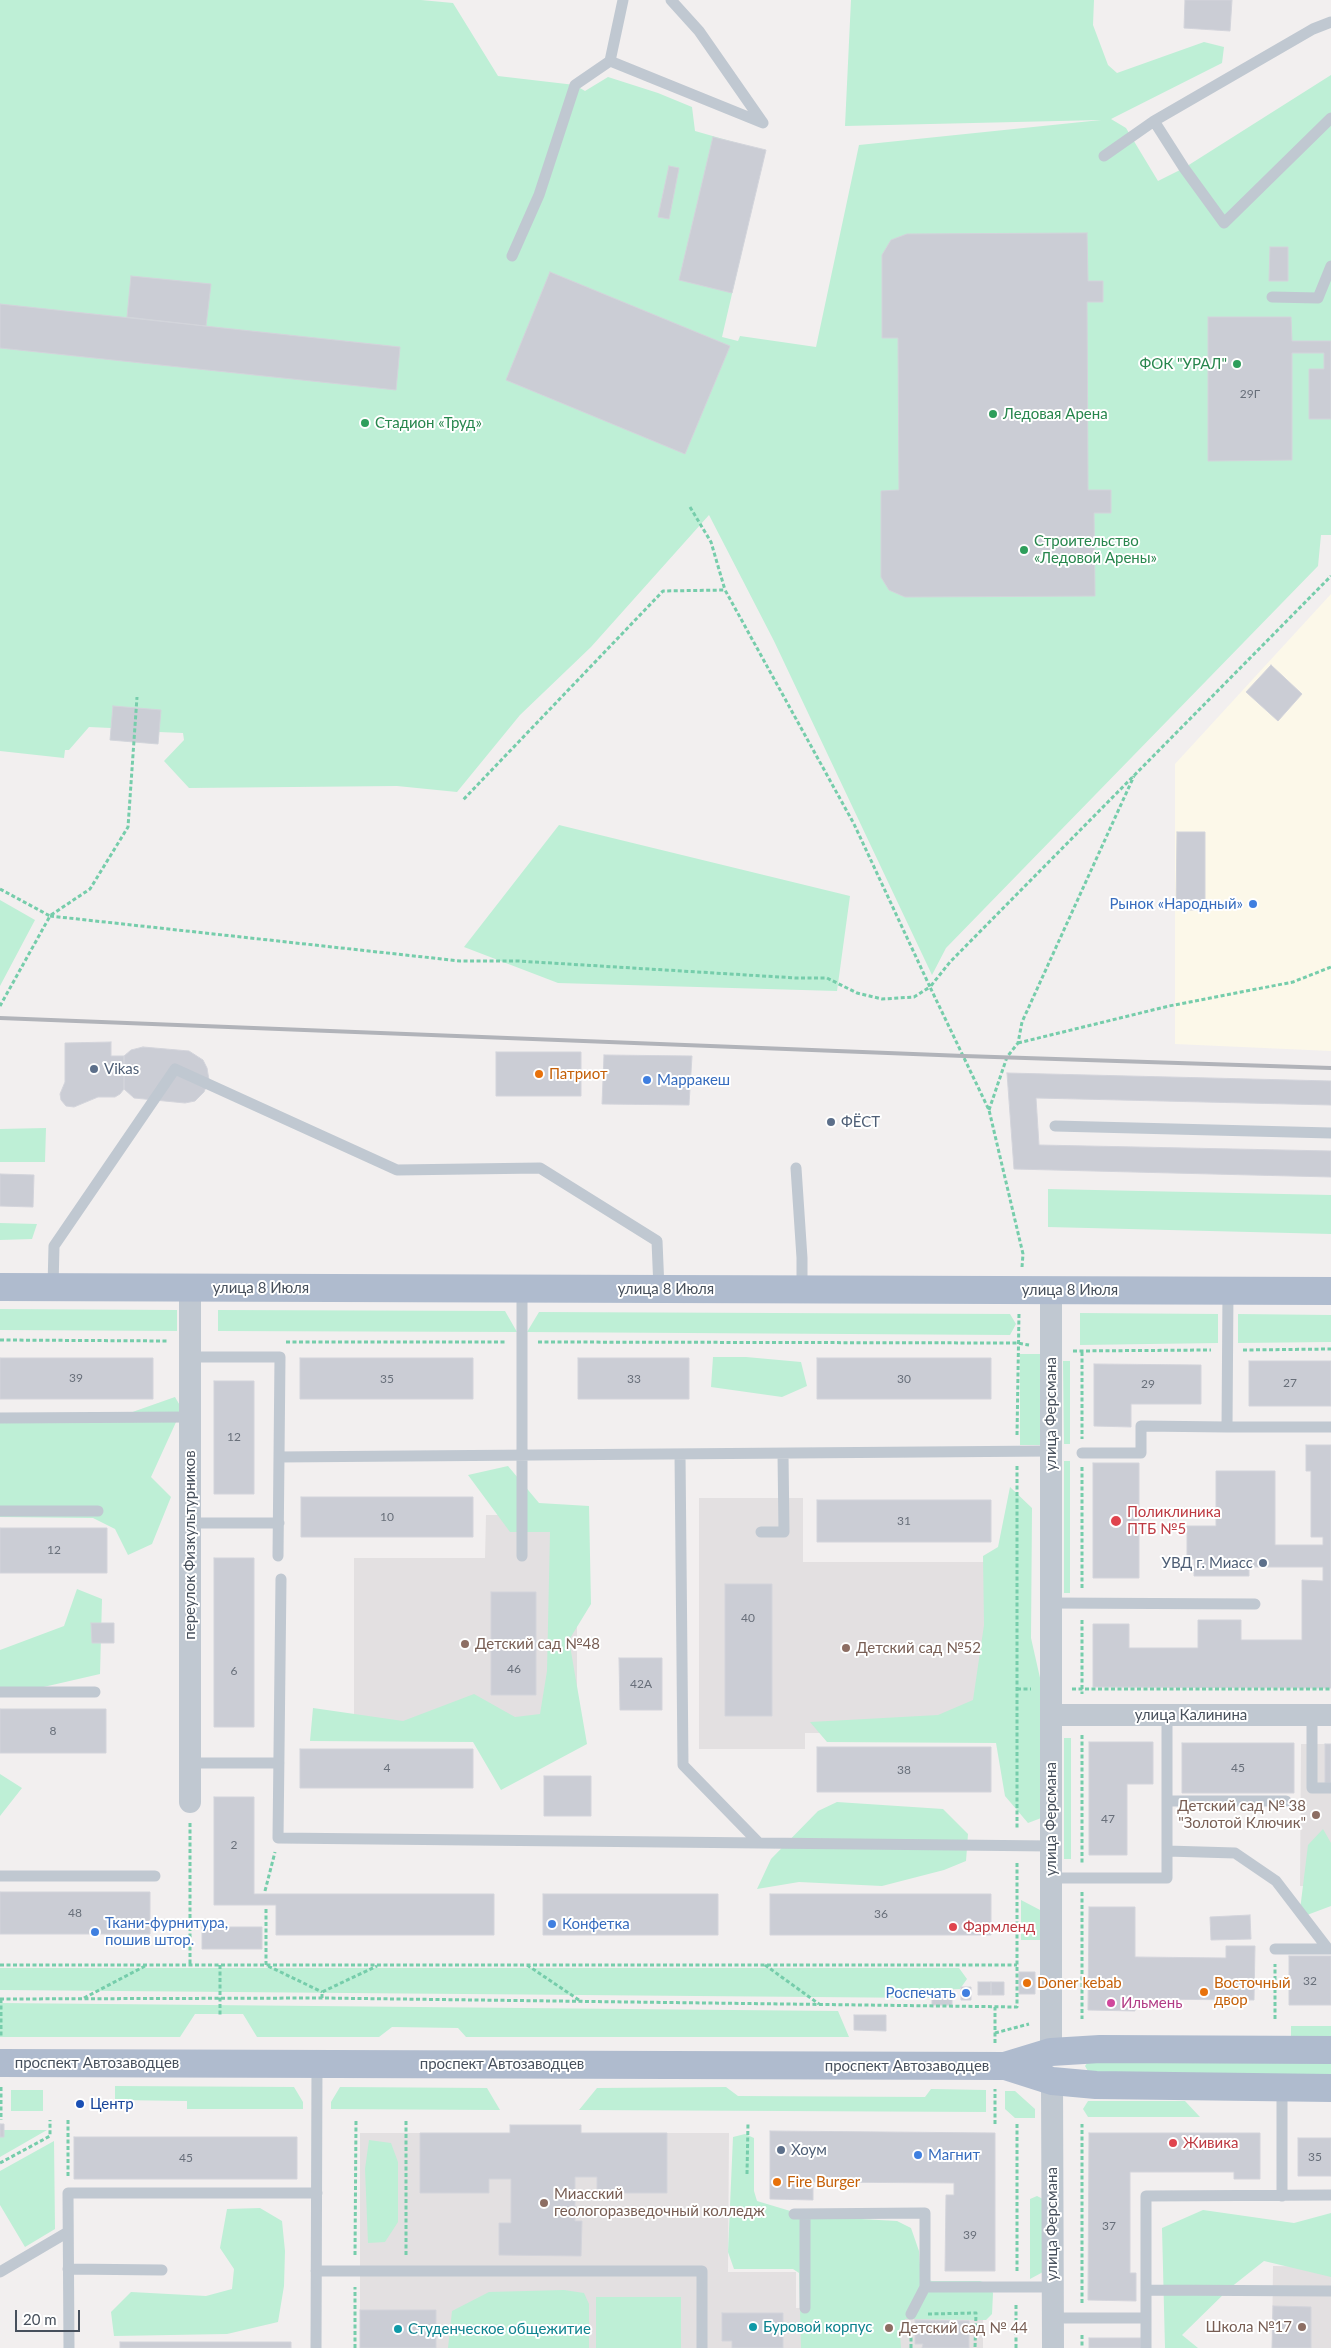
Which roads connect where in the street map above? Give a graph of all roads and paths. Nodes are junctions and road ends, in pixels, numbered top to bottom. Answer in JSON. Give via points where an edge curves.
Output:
{"nodes":[{"id":1,"x":623,"y":0,"type":"edge"},
{"id":2,"x":671,"y":0,"type":"edge"},
{"id":3,"x":1331,"y":22,"type":"edge"},
{"id":4,"x":610,"y":61,"type":"junction"},
{"id":5,"x":1331,"y":118,"type":"edge"},
{"id":6,"x":1154,"y":121,"type":"junction"},
{"id":7,"x":1104,"y":156,"type":"dead end"},
{"id":8,"x":512,"y":256,"type":"dead end"},
{"id":9,"x":1331,"y":266,"type":"edge"},
{"id":10,"x":1272,"y":297,"type":"dead end"},
{"id":11,"x":690,"y":507,"type":"dead end"},
{"id":12,"x":1331,"y":576,"type":"edge"},
{"id":13,"x":725,"y":590,"type":"junction"},
{"id":14,"x":136,"y":697,"type":"dead end"},
{"id":15,"x":1135,"y":774,"type":"junction"},
{"id":16,"x":463,"y":800,"type":"dead end"},
{"id":17,"x":0,"y":889,"type":"edge"},
{"id":18,"x":50,"y":916,"type":"junction"},
{"id":19,"x":1331,"y":967,"type":"edge"},
{"id":20,"x":930,"y":987,"type":"junction"},
{"id":21,"x":0,"y":1006,"type":"edge"},
{"id":22,"x":1018,"y":1043,"type":"junction"},
{"id":23,"x":989,"y":1110,"type":"junction"},
{"id":24,"x":1055,"y":1126,"type":"dead end"},
{"id":25,"x":1331,"y":1133,"type":"edge"},
{"id":26,"x":796,"y":1168,"type":"dead end"},
{"id":27,"x":0,"y":1287,"type":"edge"},
{"id":28,"x":53,"y":1287,"type":"junction"},
{"id":29,"x":190,"y":1288,"type":"junction"},
{"id":30,"x":522,"y":1289,"type":"junction"},
{"id":31,"x":658,"y":1289,"type":"junction"},
{"id":32,"x":802,"y":1289,"type":"junction"},
{"id":33,"x":1020,"y":1290,"type":"junction"},
{"id":34,"x":1051,"y":1290,"type":"junction"},
{"id":35,"x":1228,"y":1290,"type":"junction"},
{"id":36,"x":1331,"y":1292,"type":"edge"},
{"id":37,"x":1016,"y":1343,"type":"dead end"},
{"id":38,"x":1331,"y":1349,"type":"edge"},
{"id":39,"x":1228,"y":1350,"type":"junction"},
{"id":40,"x":190,"y":1357,"type":"junction"},
{"id":41,"x":190,"y":1417,"type":"junction"},
{"id":42,"x":0,"y":1418,"type":"edge"},
{"id":43,"x":1228,"y":1427,"type":"junction"},
{"id":44,"x":1331,"y":1427,"type":"edge"},
{"id":45,"x":1051,"y":1451,"type":"junction"},
{"id":46,"x":1016,"y":1453,"type":"junction"},
{"id":47,"x":1082,"y":1453,"type":"junction"},
{"id":48,"x":680,"y":1454,"type":"junction"},
{"id":49,"x":783,"y":1454,"type":"junction"},
{"id":50,"x":522,"y":1456,"type":"junction"},
{"id":51,"x":279,"y":1457,"type":"junction"},
{"id":52,"x":0,"y":1510,"type":"edge"},
{"id":53,"x":98,"y":1511,"type":"dead end"},
{"id":54,"x":190,"y":1523,"type":"junction"},
{"id":55,"x":279,"y":1523,"type":"junction"},
{"id":56,"x":762,"y":1532,"type":"dead end"},
{"id":57,"x":278,"y":1556,"type":"dead end"},
{"id":58,"x":522,"y":1556,"type":"dead end"},
{"id":59,"x":281,"y":1579,"type":"dead end"},
{"id":60,"x":1051,"y":1603,"type":"junction"},
{"id":61,"x":1082,"y":1603,"type":"junction"},
{"id":62,"x":1255,"y":1604,"type":"dead end"},
{"id":63,"x":1016,"y":1689,"type":"junction"},
{"id":64,"x":1051,"y":1689,"type":"junction"},
{"id":65,"x":1082,"y":1689,"type":"junction"},
{"id":66,"x":1331,"y":1689,"type":"edge"},
{"id":67,"x":0,"y":1692,"type":"edge"},
{"id":68,"x":94,"y":1692,"type":"dead end"},
{"id":69,"x":1051,"y":1715,"type":"junction"},
{"id":70,"x":1082,"y":1715,"type":"junction"},
{"id":71,"x":1166,"y":1715,"type":"junction"},
{"id":72,"x":1321,"y":1715,"type":"edge"},
{"id":73,"x":190,"y":1763,"type":"junction"},
{"id":74,"x":279,"y":1763,"type":"junction"},
{"id":75,"x":1331,"y":1788,"type":"edge"},
{"id":76,"x":1166,"y":1801,"type":"junction"},
{"id":77,"x":1286,"y":1801,"type":"dead end"},
{"id":78,"x":190,"y":1802,"type":"joint"},
{"id":79,"x":278,"y":1838,"type":"junction"},
{"id":80,"x":759,"y":1843,"type":"junction"},
{"id":81,"x":1016,"y":1845,"type":"junction"},
{"id":82,"x":1051,"y":1846,"type":"junction"},
{"id":83,"x":1166,"y":1851,"type":"junction"},
{"id":84,"x":0,"y":1876,"type":"edge"},
{"id":85,"x":155,"y":1876,"type":"dead end"},
{"id":86,"x":1051,"y":1878,"type":"junction"},
{"id":87,"x":1082,"y":1878,"type":"junction"},
{"id":88,"x":265,"y":1891,"type":"dead end"},
{"id":89,"x":266,"y":1909,"type":"dead end"},
{"id":90,"x":1275,"y":1949,"type":"joint"},
{"id":91,"x":1330,"y":1949,"type":"edge"},
{"id":92,"x":0,"y":1965,"type":"edge"},
{"id":93,"x":146,"y":1965,"type":"junction"},
{"id":94,"x":190,"y":1965,"type":"junction"},
{"id":95,"x":220,"y":1965,"type":"junction"},
{"id":96,"x":266,"y":1965,"type":"junction"},
{"id":97,"x":379,"y":1965,"type":"junction"},
{"id":98,"x":526,"y":1965,"type":"junction"},
{"id":99,"x":765,"y":1965,"type":"junction"},
{"id":100,"x":1016,"y":1965,"type":"junction"},
{"id":101,"x":322,"y":1992,"type":"junction"},
{"id":102,"x":220,"y":1998,"type":"junction"},
{"id":103,"x":322,"y":1998,"type":"junction"},
{"id":104,"x":1,"y":1999,"type":"edge"},
{"id":105,"x":83,"y":1999,"type":"junction"},
{"id":106,"x":582,"y":2002,"type":"junction"},
{"id":107,"x":820,"y":2004,"type":"junction"},
{"id":108,"x":220,"y":2016,"type":"dead end"},
{"id":109,"x":1275,"y":2018,"type":"dead end"},
{"id":110,"x":1051,"y":2019,"type":"junction"},
{"id":111,"x":1082,"y":2019,"type":"dead end"},
{"id":112,"x":995,"y":2033,"type":"dead end"},
{"id":113,"x":1331,"y":2050,"type":"edge"},
{"id":114,"x":1051,"y":2052,"type":"junction"},
{"id":115,"x":1,"y":2063,"type":"edge"},
{"id":116,"x":317,"y":2063,"type":"junction"},
{"id":117,"x":1005,"y":2066,"type":"junction"},
{"id":118,"x":1052,"y":2081,"type":"junction"},
{"id":119,"x":1282,"y":2087,"type":"junction"},
{"id":120,"x":1331,"y":2088,"type":"edge"},
{"id":121,"x":1,"y":2101,"type":"edge"},
{"id":122,"x":1,"y":2120,"type":"dead end"},
{"id":123,"x":50,"y":2120,"type":"dead end"},
{"id":124,"x":68,"y":2120,"type":"dead end"},
{"id":125,"x":356,"y":2121,"type":"dead end"},
{"id":126,"x":406,"y":2121,"type":"dead end"},
{"id":127,"x":748,"y":2123,"type":"dead end"},
{"id":128,"x":1016,"y":2124,"type":"dead end"},
{"id":129,"x":1082,"y":2124,"type":"dead end"},
{"id":130,"x":0,"y":2164,"type":"edge"},
{"id":131,"x":748,"y":2174,"type":"dead end"},
{"id":132,"x":68,"y":2193,"type":"junction"},
{"id":133,"x":317,"y":2193,"type":"junction"},
{"id":134,"x":1331,"y":2195,"type":"edge"},
{"id":135,"x":1282,"y":2196,"type":"junction"},
{"id":136,"x":68,"y":2232,"type":"junction"},
{"id":137,"x":68,"y":2269,"type":"junction"},
{"id":138,"x":162,"y":2270,"type":"dead end"},
{"id":139,"x":316,"y":2271,"type":"junction"},
{"id":140,"x":355,"y":2271,"type":"junction"},
{"id":141,"x":406,"y":2271,"type":"junction"},
{"id":142,"x":0,"y":2272,"type":"edge"},
{"id":143,"x":925,"y":2287,"type":"junction"},
{"id":144,"x":1016,"y":2287,"type":"junction"},
{"id":145,"x":1052,"y":2287,"type":"junction"},
{"id":146,"x":1146,"y":2290,"type":"junction"},
{"id":147,"x":1331,"y":2291,"type":"edge"},
{"id":148,"x":805,"y":2308,"type":"dead end"},
{"id":149,"x":911,"y":2314,"type":"junction"},
{"id":150,"x":1052,"y":2318,"type":"junction"},
{"id":151,"x":1082,"y":2318,"type":"junction"},
{"id":152,"x":1146,"y":2318,"type":"junction"},
{"id":153,"x":69,"y":2348,"type":"edge"},
{"id":154,"x":316,"y":2348,"type":"edge"},
{"id":155,"x":355,"y":2348,"type":"edge"},
{"id":156,"x":702,"y":2348,"type":"edge"},
{"id":157,"x":911,"y":2348,"type":"edge"},
{"id":158,"x":975,"y":2348,"type":"edge"},
{"id":159,"x":1016,"y":2348,"type":"edge"},
{"id":160,"x":1053,"y":2348,"type":"edge"},
{"id":161,"x":1082,"y":2348,"type":"edge"},
{"id":162,"x":1146,"y":2348,"type":"edge"}],
"edges":[{"from":1,"to":4,"type":"lane"},
{"from":2,"to":4,"type":"lane","via":[[699,31],[762,123]]},
{"from":3,"to":6,"type":"lane","via":[[1313,29]]},
{"from":4,"to":8,"type":"lane","via":[[575,85],[539,195]]},
{"from":5,"to":6,"type":"lane","via":[[1224,223]]},
{"from":6,"to":7,"type":"lane"},
{"from":9,"to":10,"type":"lane","via":[[1318,298]]},
{"from":11,"to":13,"type":"path","via":[[711,542]]},
{"from":12,"to":15,"type":"path"},
{"from":13,"to":16,"type":"path","via":[[663,591]]},
{"from":13,"to":20,"type":"path","via":[[854,824]]},
{"from":14,"to":18,"type":"path","via":[[128,827],[90,889]]},
{"from":15,"to":20,"type":"path","via":[[950,962]]},
{"from":15,"to":22,"type":"path","via":[[1022,1022]]},
{"from":17,"to":18,"type":"path"},
{"from":18,"to":20,"type":"path","via":[[460,960],[518,960],[827,978],[857,993],[882,1000],[914,997]]},
{"from":18,"to":21,"type":"path"},
{"from":19,"to":22,"type":"path","via":[[1293,982],[1169,1006]]},
{"from":20,"to":23,"type":"path"},
{"from":22,"to":23,"type":"path","via":[[1007,1057]]},
{"from":23,"to":33,"type":"path","via":[[1023,1254]]},
{"from":24,"to":25,"type":"lane"},
{"from":26,"to":32,"type":"lane"},
{"from":27,"to":28,"type":"main road","name":"улица 8 Июля"},
{"from":28,"to":29,"type":"main road","name":"улица 8 Июля"},
{"from":28,"to":31,"type":"lane","via":[[54,1246],[175,1069],[397,1170],[540,1168],[657,1241]]},
{"from":29,"to":30,"type":"main road","name":"улица 8 Июля"},
{"from":29,"to":40,"type":"street","name":"переулок Физкультурников"},
{"from":30,"to":31,"type":"main road","name":"улица 8 Июля"},
{"from":30,"to":50,"type":"lane"},
{"from":31,"to":32,"type":"main road","name":"улица 8 Июля"},
{"from":32,"to":33,"type":"main road","name":"улица 8 Июля"},
{"from":33,"to":34,"type":"main road","name":"улица 8 Июля"},
{"from":34,"to":35,"type":"main road","name":"улица 8 Июля"},
{"from":34,"to":45,"type":"street","name":"улица Ферсмана"},
{"from":35,"to":36,"type":"main road","name":"улица 8 Июля"},
{"from":35,"to":39,"type":"lane"},
{"from":37,"to":46,"type":"path"},
{"from":38,"to":39,"type":"path"},
{"from":39,"to":43,"type":"lane"},
{"from":39,"to":47,"type":"path","via":[[1082,1352]]},
{"from":40,"to":41,"type":"street","name":"переулок Физкультурников"},
{"from":40,"to":51,"type":"lane","via":[[280,1357]]},
{"from":41,"to":42,"type":"lane"},
{"from":41,"to":54,"type":"street","name":"переулок Физкультурников"},
{"from":43,"to":44,"type":"lane"},
{"from":43,"to":47,"type":"lane","via":[[1141,1426],[1141,1453]]},
{"from":45,"to":46,"type":"lane"},
{"from":45,"to":60,"type":"street","name":"улица Ферсмана"},
{"from":46,"to":49,"type":"lane"},
{"from":46,"to":63,"type":"path"},
{"from":47,"to":61,"type":"path"},
{"from":48,"to":49,"type":"lane"},
{"from":48,"to":50,"type":"lane"},
{"from":48,"to":80,"type":"lane","via":[[682,1765]]},
{"from":49,"to":56,"type":"lane","via":[[784,1532]]},
{"from":50,"to":51,"type":"lane"},
{"from":50,"to":58,"type":"lane"},
{"from":51,"to":55,"type":"lane"},
{"from":52,"to":53,"type":"lane"},
{"from":54,"to":55,"type":"lane"},
{"from":54,"to":73,"type":"street","name":"переулок Физкультурников"},
{"from":55,"to":57,"type":"lane"},
{"from":59,"to":74,"type":"lane"},
{"from":60,"to":61,"type":"lane"},
{"from":60,"to":64,"type":"street","name":"улица Ферсмана"},
{"from":61,"to":62,"type":"lane"},
{"from":61,"to":65,"type":"path"},
{"from":63,"to":64,"type":"path"},
{"from":63,"to":81,"type":"path"},
{"from":64,"to":65,"type":"path"},
{"from":64,"to":69,"type":"street","name":"улица Ферсмана"},
{"from":65,"to":66,"type":"path"},
{"from":65,"to":70,"type":"path"},
{"from":67,"to":68,"type":"lane"},
{"from":69,"to":70,"type":"street","name":"улица Калинина"},
{"from":69,"to":82,"type":"street","name":"улица Ферсмана"},
{"from":70,"to":71,"type":"street","name":"улица Калинина"},
{"from":70,"to":87,"type":"path"},
{"from":71,"to":72,"type":"street","name":"улица Калинина"},
{"from":71,"to":76,"type":"lane"},
{"from":72,"to":75,"type":"lane","via":[[1312,1788]]},
{"from":73,"to":74,"type":"lane"},
{"from":73,"to":78,"type":"street","name":"переулок Физкультурников"},
{"from":74,"to":79,"type":"lane"},
{"from":76,"to":77,"type":"lane"},
{"from":76,"to":83,"type":"lane"},
{"from":78,"to":94,"type":"path"},
{"from":79,"to":80,"type":"lane"},
{"from":79,"to":88,"type":"path"},
{"from":80,"to":81,"type":"lane"},
{"from":81,"to":82,"type":"lane"},
{"from":81,"to":100,"type":"path"},
{"from":82,"to":86,"type":"street","name":"улица Ферсмана"},
{"from":83,"to":87,"type":"lane","via":[[1166,1878]]},
{"from":83,"to":91,"type":"lane","via":[[1235,1853],[1276,1881]]},
{"from":84,"to":85,"type":"lane"},
{"from":86,"to":87,"type":"lane"},
{"from":86,"to":110,"type":"street","name":"улица Ферсмана"},
{"from":87,"to":111,"type":"path"},
{"from":89,"to":96,"type":"path"},
{"from":90,"to":91,"type":"lane"},
{"from":90,"to":109,"type":"path"},
{"from":92,"to":93,"type":"path"},
{"from":93,"to":94,"type":"path"},
{"from":93,"to":105,"type":"path"},
{"from":94,"to":95,"type":"path"},
{"from":95,"to":96,"type":"path"},
{"from":95,"to":102,"type":"path"},
{"from":96,"to":97,"type":"path"},
{"from":96,"to":101,"type":"path"},
{"from":97,"to":98,"type":"path"},
{"from":97,"to":101,"type":"path"},
{"from":98,"to":99,"type":"path"},
{"from":98,"to":106,"type":"path"},
{"from":99,"to":100,"type":"path"},
{"from":99,"to":107,"type":"path"},
{"from":100,"to":107,"type":"path","via":[[1016,2007]]},
{"from":101,"to":103,"type":"path"},
{"from":102,"to":103,"type":"path"},
{"from":102,"to":105,"type":"path"},
{"from":102,"to":108,"type":"path"},
{"from":103,"to":106,"type":"path"},
{"from":104,"to":105,"type":"path"},
{"from":104,"to":115,"type":"path"},
{"from":106,"to":107,"type":"path"},
{"from":110,"to":112,"type":"path"},
{"from":110,"to":114,"type":"street","name":"улица Ферсмана"},
{"from":113,"to":114,"type":"main road","name":"проспект Автозаводцев","via":[[1100,2049]]},
{"from":114,"to":117,"type":"main road","name":"проспект Автозаводцев"},
{"from":114,"to":118,"type":"main road","name":"улица Ферсмана"},
{"from":115,"to":116,"type":"main road","name":"проспект Автозаводцев"},
{"from":115,"to":121,"type":"path"},
{"from":116,"to":117,"type":"main road","name":"проспект Автозаводцев"},
{"from":116,"to":133,"type":"lane"},
{"from":117,"to":118,"type":"main road","name":"проспект Автозаводцев"},
{"from":118,"to":119,"type":"main road","name":"проспект Автозаводцев","via":[[1096,2085]]},
{"from":118,"to":145,"type":"street","name":"улица Ферсмана"},
{"from":119,"to":120,"type":"main road","name":"проспект Автозаводцев"},
{"from":119,"to":135,"type":"lane"},
{"from":121,"to":122,"type":"path"},
{"from":123,"to":130,"type":"path","via":[[50,2136]]},
{"from":124,"to":132,"type":"path"},
{"from":125,"to":140,"type":"path"},
{"from":126,"to":141,"type":"path"},
{"from":127,"to":131,"type":"path"},
{"from":128,"to":144,"type":"path"},
{"from":129,"to":151,"type":"path"},
{"from":132,"to":133,"type":"lane"},
{"from":132,"to":136,"type":"lane"},
{"from":133,"to":139,"type":"lane"},
{"from":134,"to":135,"type":"lane"},
{"from":135,"to":146,"type":"lane","via":[[1146,2196]]},
{"from":136,"to":137,"type":"lane"},
{"from":136,"to":142,"type":"lane"},
{"from":137,"to":138,"type":"lane"},
{"from":137,"to":153,"type":"lane"},
{"from":139,"to":140,"type":"lane"},
{"from":139,"to":154,"type":"lane"},
{"from":140,"to":141,"type":"lane"},
{"from":140,"to":155,"type":"path"},
{"from":141,"to":156,"type":"lane","via":[[702,2271]]},
{"from":143,"to":144,"type":"lane"},
{"from":143,"to":148,"type":"lane","via":[[925,2213],[800,2214]]},
{"from":143,"to":149,"type":"lane"},
{"from":144,"to":145,"type":"lane"},
{"from":144,"to":159,"type":"path"},
{"from":145,"to":150,"type":"street","name":"улица Ферсмана"},
{"from":146,"to":147,"type":"lane"},
{"from":146,"to":152,"type":"lane"},
{"from":149,"to":157,"type":"path"},
{"from":149,"to":158,"type":"path","via":[[976,2313]]},
{"from":150,"to":151,"type":"lane"},
{"from":150,"to":160,"type":"street","name":"улица Ферсмана"},
{"from":151,"to":152,"type":"lane"},
{"from":151,"to":161,"type":"path"},
{"from":152,"to":162,"type":"lane"}]}
